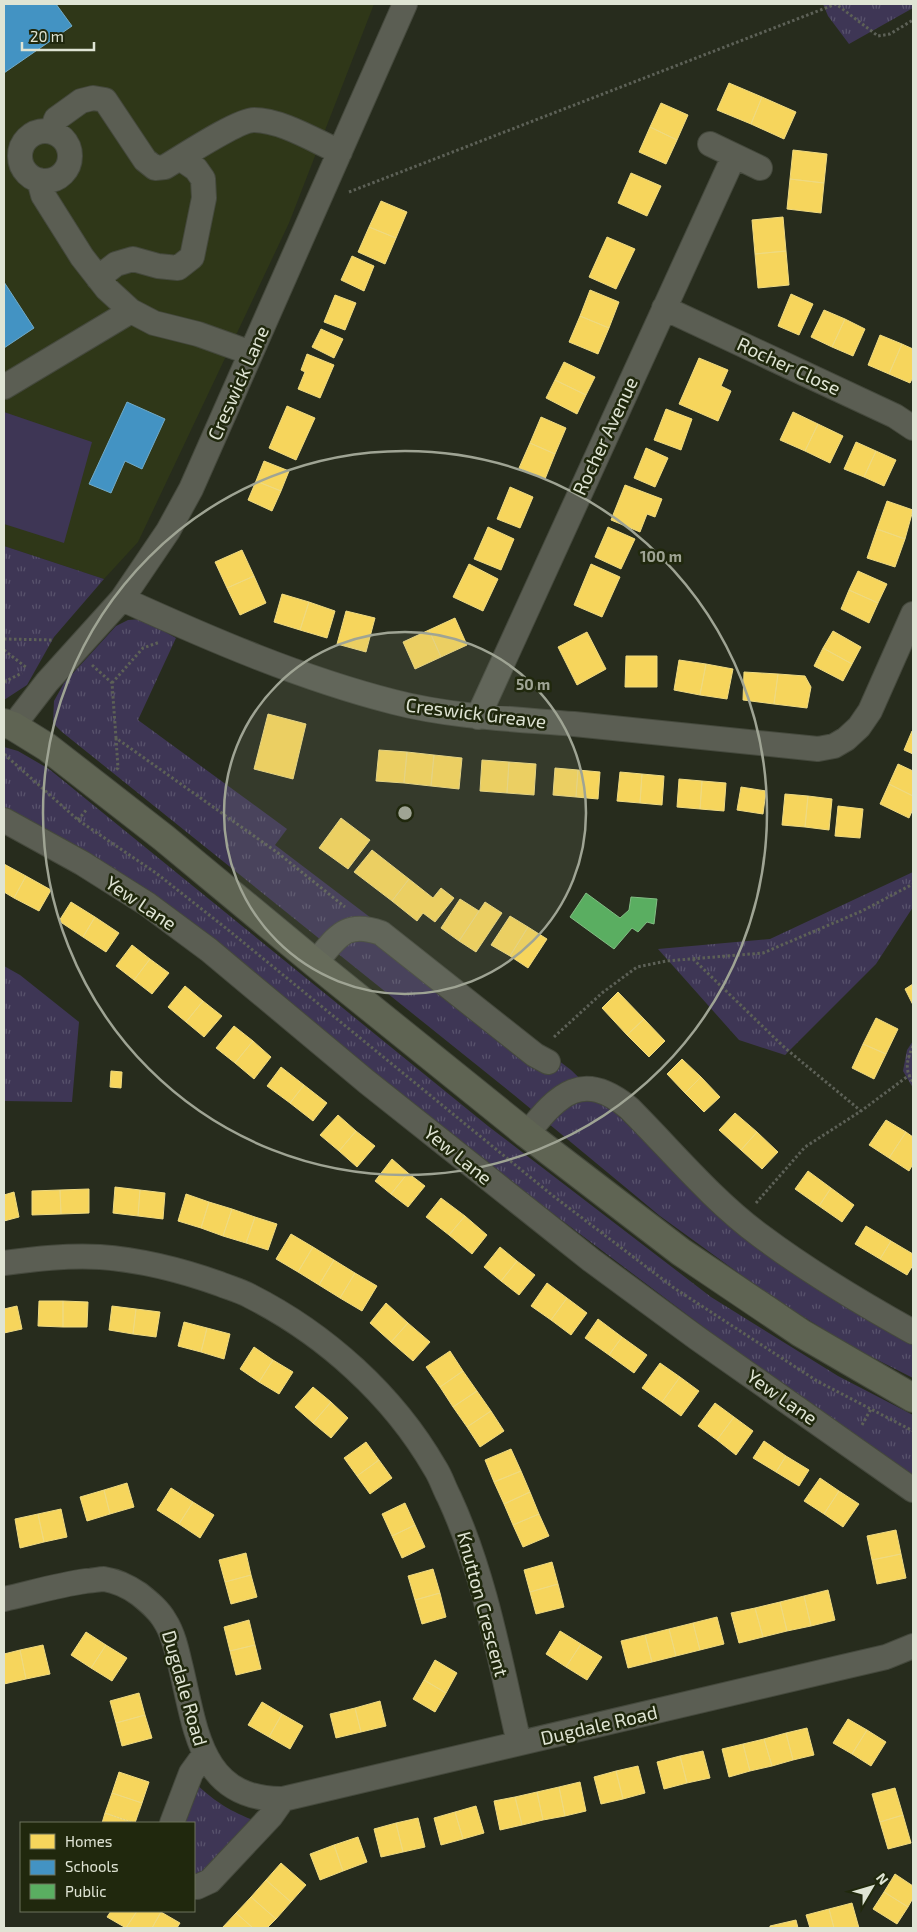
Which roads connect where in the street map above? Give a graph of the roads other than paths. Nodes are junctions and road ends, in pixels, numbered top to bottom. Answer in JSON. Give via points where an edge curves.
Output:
{"nodes":[{"id":1,"x":405,"y":4,"type":"edge"},
{"id":2,"x":52,"y":131,"type":"junction"},
{"id":3,"x":710,"y":144,"type":"dead end"},
{"id":4,"x":340,"y":152,"type":"junction"},
{"id":5,"x":734,"y":156,"type":"junction"},
{"id":6,"x":180,"y":158,"type":"junction"},
{"id":7,"x":760,"y":168,"type":"dead end"},
{"id":8,"x":39,"y":180,"type":"junction"},
{"id":9,"x":98,"y":278,"type":"junction"},
{"id":10,"x":664,"y":308,"type":"junction"},
{"id":11,"x":131,"y":311,"type":"junction"},
{"id":12,"x":251,"y":352,"type":"junction"},
{"id":13,"x":4,"y":388,"type":"edge"},
{"id":14,"x":913,"y":428,"type":"edge"},
{"id":15,"x":122,"y":599,"type":"junction"},
{"id":16,"x":913,"y":614,"type":"edge"},
{"id":17,"x":478,"y":717,"type":"junction"},
{"id":18,"x":8,"y":724,"type":"edge"},
{"id":19,"x":4,"y":820,"type":"edge"},
{"id":20,"x":315,"y":963,"type":"junction"},
{"id":21,"x":541,"y":1058,"type":"road end"},
{"id":22,"x":527,"y":1134,"type":"junction"},
{"id":23,"x":4,"y":1263,"type":"edge"},
{"id":24,"x":913,"y":1332,"type":"edge"},
{"id":25,"x":913,"y":1398,"type":"edge"},
{"id":26,"x":913,"y":1490,"type":"edge"},
{"id":27,"x":4,"y":1599,"type":"edge"},
{"id":28,"x":913,"y":1649,"type":"edge"},
{"id":29,"x":519,"y":1744,"type":"junction"},
{"id":30,"x":204,"y":1755,"type":"junction"},
{"id":31,"x":284,"y":1799,"type":"junction"},
{"id":32,"x":172,"y":1822,"type":"edge"},
{"id":33,"x":195,"y":1886,"type":"edge"}],
"edges":[{"from":1,"to":4,"type":"street","name":"Creswick Lane"},
{"from":2,"to":6,"type":"street","via":[[56,119],[81,101],[105,100],[145,160],[155,168],[165,167]]},
{"from":2,"to":8,"type":"street","via":[[66,142],[70,161],[61,176],[53,180]]},
{"from":2,"to":8,"type":"street","via":[[34,132],[21,147],[22,168]]},
{"from":3,"to":5,"type":"street"},
{"from":4,"to":6,"type":"street","via":[[278,124],[253,120],[238,124]]},
{"from":4,"to":12,"type":"street","name":"Creswick Lane"},
{"from":5,"to":7,"type":"street"},
{"from":5,"to":10,"type":"street","name":"Rocher Avenue"},
{"from":6,"to":9,"type":"street","via":[[196,169],[203,179],[204,198],[192,257],[178,268],[133,259],[116,264]]},
{"from":8,"to":9,"type":"street","via":[[43,195]]},
{"from":9,"to":11,"type":"street"},
{"from":10,"to":14,"type":"street","name":"Rocher Close","via":[[895,416]]},
{"from":10,"to":17,"type":"street","name":"Rocher Avenue"},
{"from":11,"to":12,"type":"street","via":[[154,323]]},
{"from":11,"to":13,"type":"street"},
{"from":12,"to":15,"type":"street","name":"Creswick Lane","via":[[191,489],[168,531]]},
{"from":15,"to":17,"type":"street","name":"Creswick Greave","via":[[236,649],[321,680],[395,702]]},
{"from":15,"to":18,"type":"street","name":"Creswick Lane"},
{"from":16,"to":17,"type":"street","name":"Creswick Greave","via":[[870,712],[846,739],[834,746],[818,749]]},
{"from":18,"to":20,"type":"main road","via":[[48,747]]},
{"from":19,"to":26,"type":"street","name":"Yew Lane","via":[[147,904],[209,950],[366,1082],[591,1260]]},
{"from":20,"to":21,"type":"street","via":[[341,934],[367,928],[381,934]]},
{"from":20,"to":22,"type":"main road"},
{"from":22,"to":24,"type":"street","via":[[543,1114],[575,1089],[589,1087],[615,1096],[721,1202],[761,1236],[861,1303]]},
{"from":22,"to":25,"type":"main road","via":[[725,1283]]},
{"from":23,"to":29,"type":"street","name":"Knutton Crescent","via":[[99,1257],[148,1263],[194,1274],[249,1295],[304,1328],[352,1365],[398,1415],[436,1468],[462,1526],[482,1586]]},
{"from":27,"to":30,"type":"street","name":"Dugdale Road","via":[[75,1582],[104,1579],[128,1586],[150,1602],[166,1622]]},
{"from":28,"to":29,"type":"street","name":"Dugdale Road"},
{"from":29,"to":31,"type":"street","name":"Dugdale Road"},
{"from":30,"to":31,"type":"street","name":"Dugdale Road","via":[[231,1786],[247,1795]]},
{"from":30,"to":32,"type":"street","name":"Dugdale Road","via":[[191,1773]]},
{"from":31,"to":33,"type":"street","via":[[210,1881]]}]}
